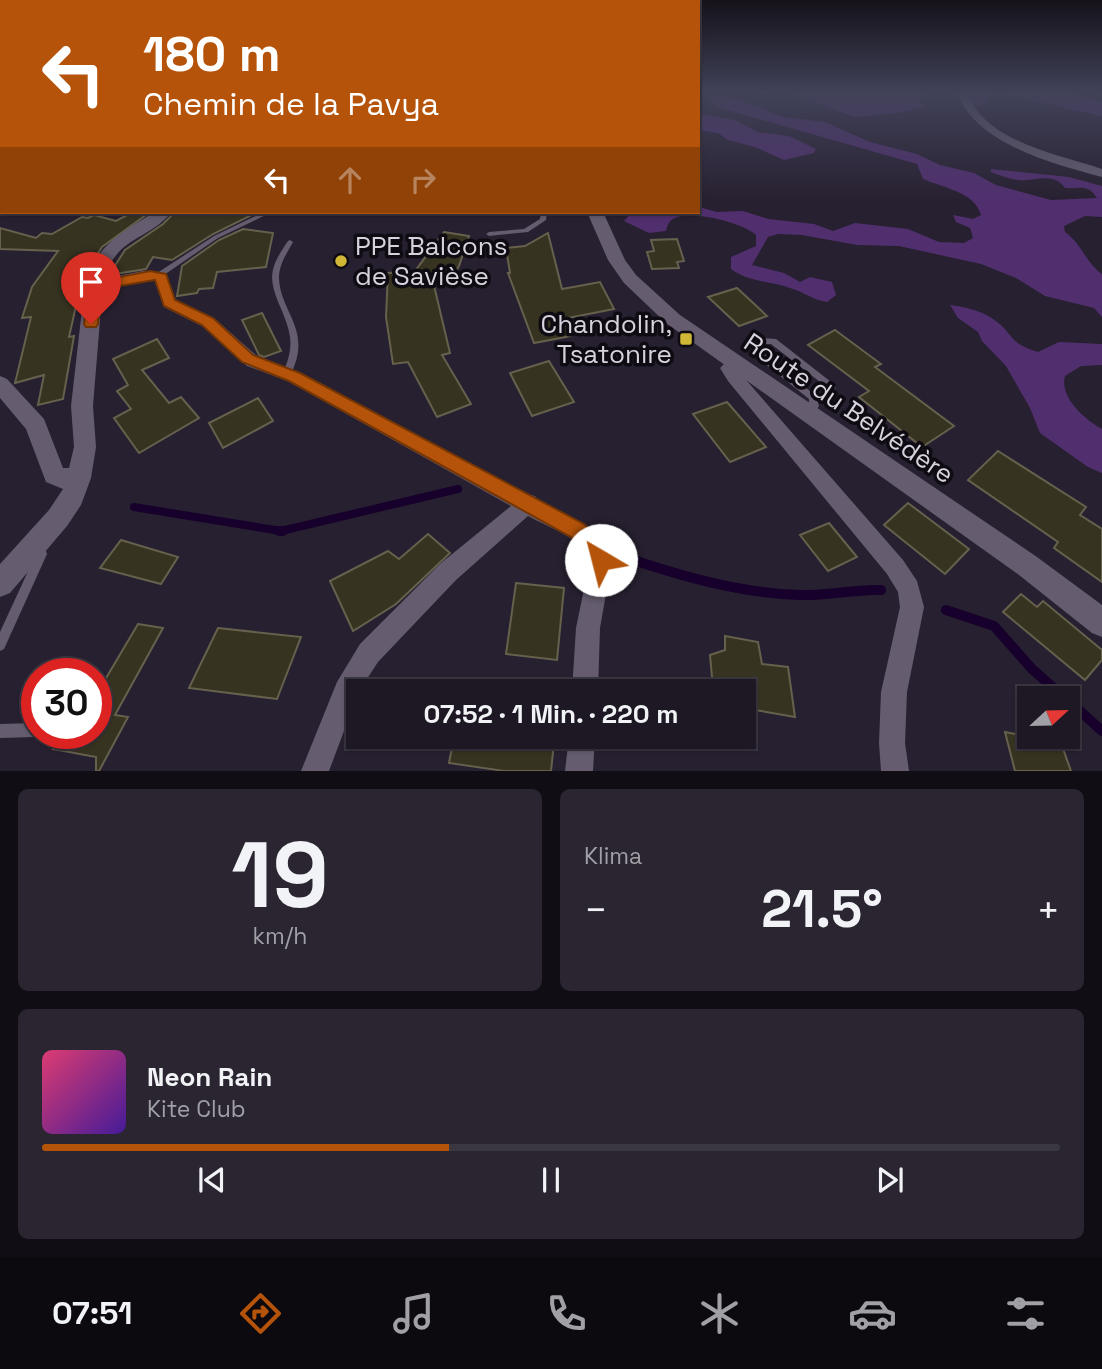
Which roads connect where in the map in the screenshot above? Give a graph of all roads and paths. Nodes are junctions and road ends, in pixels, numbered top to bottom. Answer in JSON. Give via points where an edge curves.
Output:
{"nodes":[{"id":1,"x":989,"y":129,"type":"edge"},
{"id":2,"x":1102,"y":173,"type":"edge"},
{"id":3,"x":161,"y":214,"type":"edge"},
{"id":4,"x":265,"y":214,"type":"edge"},
{"id":5,"x":544,"y":214,"type":"edge"},
{"id":6,"x":596,"y":214,"type":"edge"},
{"id":7,"x":489,"y":234,"type":"dead end"},
{"id":8,"x":290,"y":242,"type":"dead end"},
{"id":9,"x":158,"y":275,"type":"junction"},
{"id":10,"x":94,"y":286,"type":"junction"},
{"id":11,"x":735,"y":363,"type":"junction"},
{"id":12,"x":287,"y":374,"type":"junction"},
{"id":13,"x":0,"y":384,"type":"edge"},
{"id":14,"x":832,"y":387,"type":"dead end"},
{"id":15,"x":807,"y":412,"type":"junction"},
{"id":16,"x":79,"y":478,"type":"junction"},
{"id":17,"x":527,"y":502,"type":"junction"},
{"id":18,"x":37,"y":542,"type":"junction"},
{"id":19,"x":0,"y":584,"type":"edge"},
{"id":20,"x":1102,"y":623,"type":"edge"},
{"id":21,"x":0,"y":645,"type":"edge"},
{"id":22,"x":586,"y":679,"type":"edge"},
{"id":23,"x":21,"y":730,"type":"edge"},
{"id":24,"x":0,"y":731,"type":"edge"},
{"id":25,"x":581,"y":749,"type":"edge"},
{"id":26,"x":315,"y":771,"type":"edge"},
{"id":27,"x":579,"y":771,"type":"edge"},
{"id":28,"x":895,"y":771,"type":"edge"}],
"edges":[{"from":1,"to":2,"type":"street"},
{"from":3,"to":10,"type":"street","via":[[109,250]]},
{"from":4,"to":9,"type":"lane","via":[[216,237]]},
{"from":5,"to":7,"type":"lane","via":[[543,220],[526,231]]},
{"from":6,"to":11,"type":"street","name":"Route du Belvédère","via":[[617,260],[635,285]]},
{"from":8,"to":12,"type":"lane","via":[[276,264],[274,278],[297,346]]},
{"from":9,"to":10,"type":"street"},
{"from":9,"to":12,"type":"street","via":[[171,305],[208,321],[253,362]]},
{"from":10,"to":16,"type":"street","via":[[82,406],[85,447]]},
{"from":11,"to":15,"type":"street","name":"Route du Belvédère"},
{"from":11,"to":28,"type":"street","via":[[729,368],[734,377],[909,589],[912,607],[894,692]]},
{"from":12,"to":17,"type":"street"},
{"from":13,"to":16,"type":"street","via":[[36,425],[54,475]]},
{"from":14,"to":15,"type":"lane","via":[[773,341],[756,344],[761,356],[813,398],[814,406]]},
{"from":15,"to":20,"type":"street","name":"Route du Belvédère","via":[[1020,559]]},
{"from":16,"to":18,"type":"street","via":[[66,507]]},
{"from":17,"to":22,"type":"street","via":[[585,536],[601,560],[588,628]]},
{"from":17,"to":26,"type":"street","via":[[448,572],[369,653],[346,691]]},
{"from":18,"to":19,"type":"street"},
{"from":18,"to":21,"type":"lane","via":[[42,554]]},
{"from":23,"to":24,"type":"lane"},
{"from":25,"to":27,"type":"street"}]}
